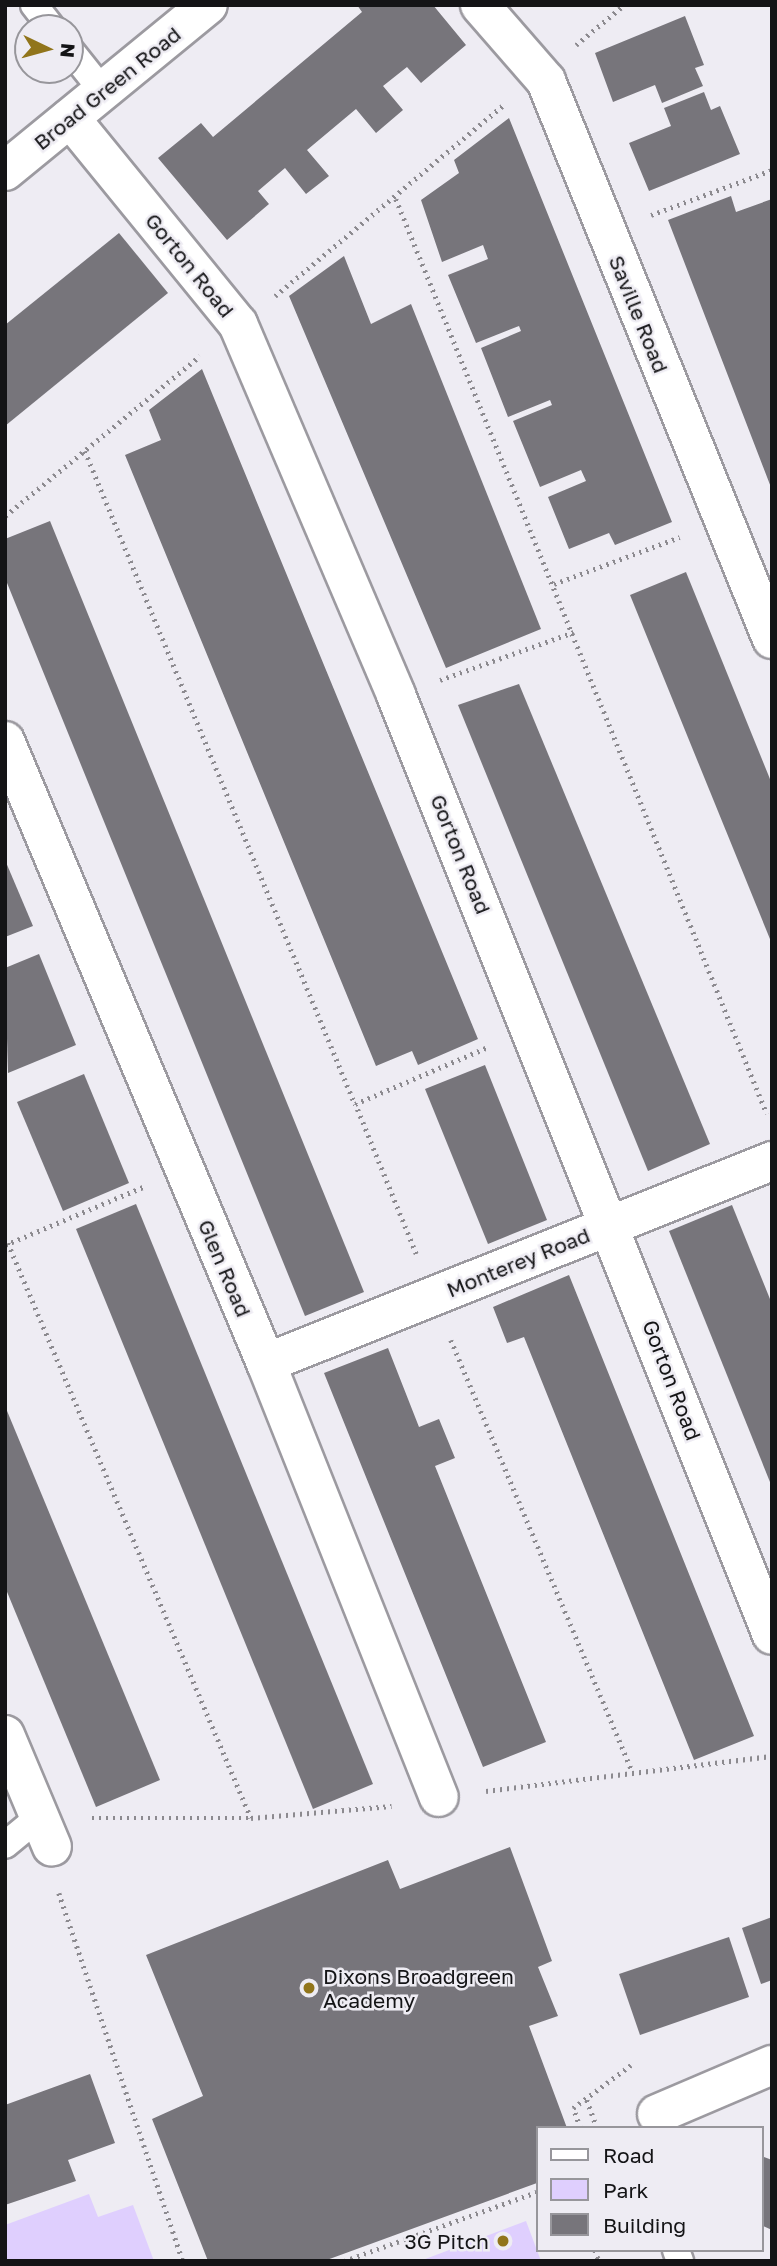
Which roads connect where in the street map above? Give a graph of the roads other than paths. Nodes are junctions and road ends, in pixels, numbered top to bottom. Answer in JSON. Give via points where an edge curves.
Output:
{"nodes":[{"id":1,"x":208,"y":5,"type":"edge"},
{"id":2,"x":480,"y":5,"type":"edge"},
{"id":3,"x":84,"y":68,"type":"edge"},
{"id":4,"x":102,"y":90,"type":"junction"},
{"id":5,"x":70,"y":118,"type":"junction"},
{"id":6,"x":5,"y":171,"type":"edge"},
{"id":7,"x":772,"y":639,"type":"edge"},
{"id":8,"x":5,"y":741,"type":"edge"},
{"id":9,"x":772,"y":1161,"type":"edge"},
{"id":10,"x":611,"y":1224,"type":"junction"},
{"id":11,"x":266,"y":1363,"type":"junction"},
{"id":12,"x":772,"y":1635,"type":"edge"},
{"id":13,"x":5,"y":1735,"type":"edge"},
{"id":14,"x":439,"y":1797,"type":"dead end"},
{"id":15,"x":45,"y":1832,"type":"joint"},
{"id":16,"x":5,"y":1845,"type":"edge"},
{"id":17,"x":772,"y":2065,"type":"edge"},
{"id":18,"x":653,"y":2121,"type":"edge"}],
"edges":[{"from":1,"to":4,"type":"street","name":"Broad Green Road"},
{"from":2,"to":7,"type":"street","name":"Saville Road","via":[[539,74]]},
{"from":3,"to":4,"type":"lane"},
{"from":4,"to":5,"type":"street","name":"Broad Green Road"},
{"from":5,"to":6,"type":"street","name":"Broad Green Road"},
{"from":5,"to":10,"type":"street","name":"Gorton Road","via":[[238,324],[396,695]]},
{"from":8,"to":11,"type":"street","name":"Glen Road"},
{"from":9,"to":10,"type":"street","name":"Monterey Road"},
{"from":10,"to":11,"type":"street","name":"Monterey Road"},
{"from":10,"to":12,"type":"street","name":"Gorton Road"},
{"from":11,"to":14,"type":"street","name":"Glen Road"},
{"from":13,"to":15,"type":"street"},
{"from":15,"to":16,"type":"lane"},
{"from":17,"to":18,"type":"street"}]}
